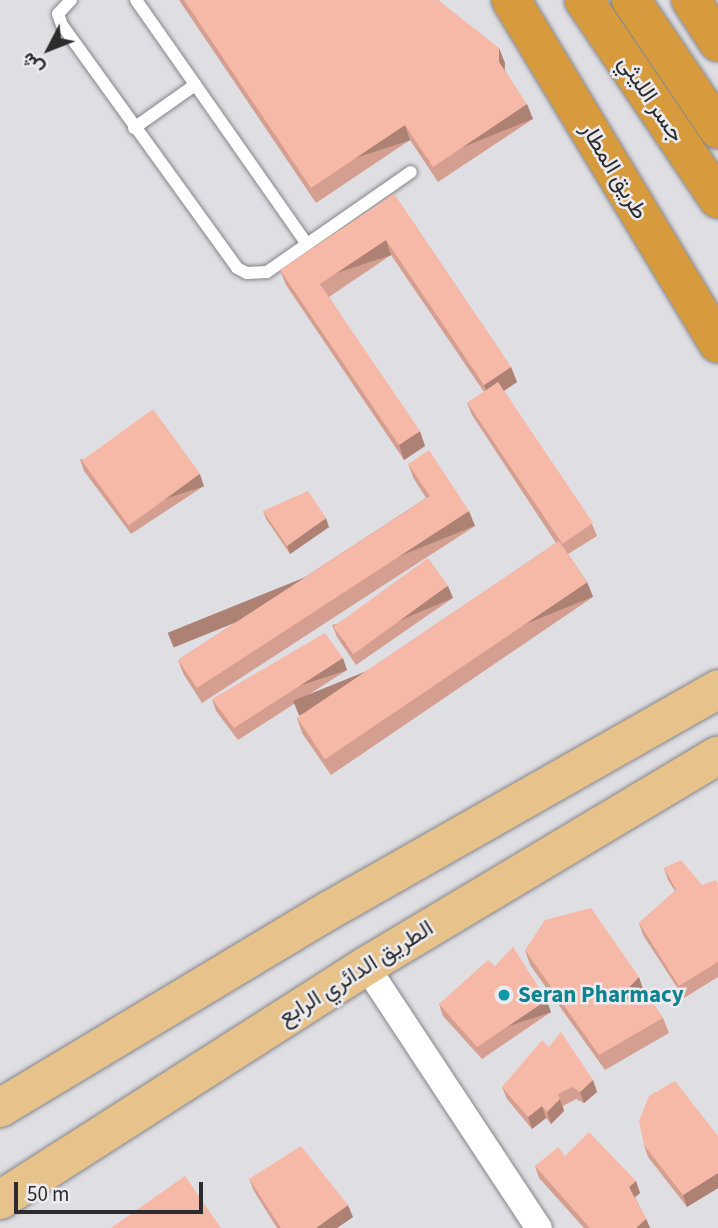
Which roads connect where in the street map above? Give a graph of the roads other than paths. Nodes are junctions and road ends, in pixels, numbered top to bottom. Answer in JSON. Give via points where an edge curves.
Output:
{"nodes":[{"id":1,"x":71,"y":0,"type":"edge"},
{"id":2,"x":136,"y":0,"type":"edge"},
{"id":3,"x":511,"y":0,"type":"edge"},
{"id":4,"x":584,"y":0,"type":"edge"},
{"id":5,"x":631,"y":0,"type":"edge"},
{"id":6,"x":691,"y":0,"type":"edge"},
{"id":7,"x":718,"y":42,"type":"edge"},
{"id":8,"x":195,"y":85,"type":"junction"},
{"id":9,"x":134,"y":128,"type":"junction"},
{"id":10,"x":718,"y":129,"type":"edge"},
{"id":11,"x":411,"y":172,"type":"dead end"},
{"id":12,"x":718,"y":199,"type":"edge"},
{"id":13,"x":307,"y":244,"type":"junction"},
{"id":14,"x":718,"y":343,"type":"edge"},
{"id":15,"x":718,"y":689,"type":"edge"},
{"id":16,"x":718,"y":755,"type":"edge"},
{"id":17,"x":366,"y":966,"type":"junction"},
{"id":18,"x":0,"y":1108,"type":"edge"},
{"id":19,"x":0,"y":1200,"type":"edge"},
{"id":20,"x":539,"y":1228,"type":"edge"}],
"edges":[{"from":1,"to":9,"type":"lane","via":[[60,9],[59,20]]},
{"from":2,"to":8,"type":"lane"},
{"from":3,"to":14,"type":"highway","name":"طريق المطار"},
{"from":4,"to":12,"type":"highway","name":"جسر الليثي"},
{"from":5,"to":10,"type":"highway","name":"جسر الليثي"},
{"from":6,"to":7,"type":"highway"},
{"from":8,"to":9,"type":"lane"},
{"from":8,"to":13,"type":"lane"},
{"from":9,"to":13,"type":"lane","via":[[237,268],[247,273],[267,272]]},
{"from":11,"to":13,"type":"lane"},
{"from":15,"to":18,"type":"main road","via":[[328,911]]},
{"from":16,"to":17,"type":"main road","name":"الطريق الدائري الرابع"},
{"from":17,"to":19,"type":"main road","name":"الطريق الدائري الرابع"},
{"from":17,"to":20,"type":"street"}]}
